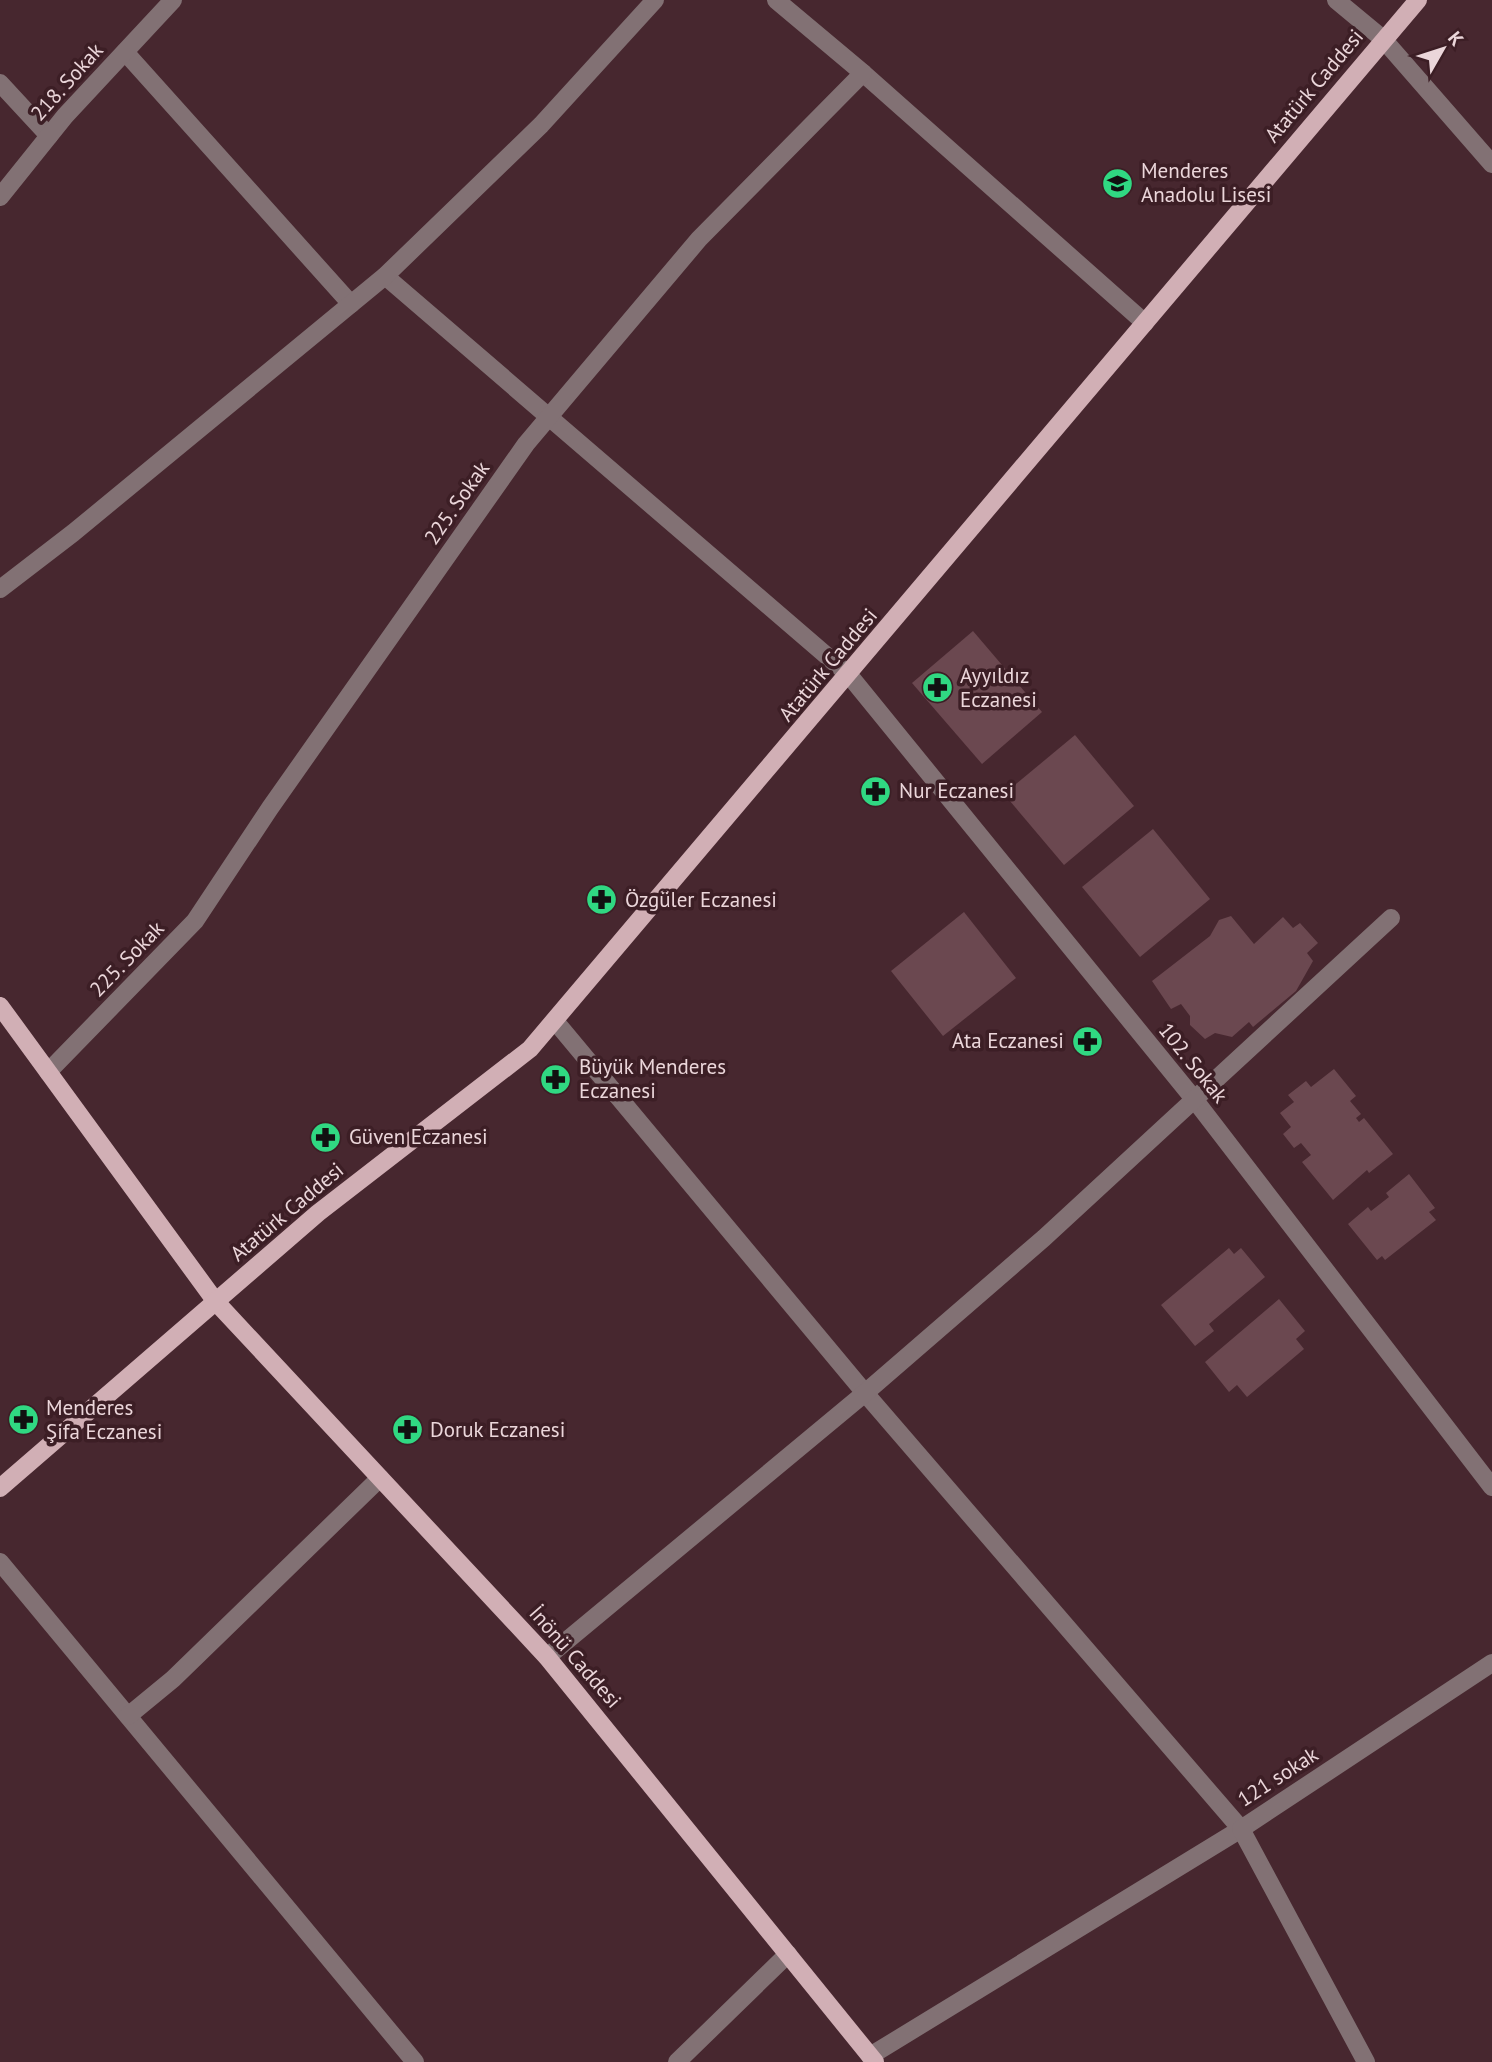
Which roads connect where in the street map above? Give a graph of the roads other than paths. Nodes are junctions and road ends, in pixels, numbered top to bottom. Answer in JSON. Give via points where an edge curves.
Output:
{"nodes":[{"id":1,"x":173,"y":0,"type":"edge"},
{"id":2,"x":655,"y":0,"type":"edge"},
{"id":3,"x":776,"y":0,"type":"edge"},
{"id":4,"x":1336,"y":0,"type":"edge"},
{"id":5,"x":1418,"y":0,"type":"edge"},
{"id":6,"x":1383,"y":39,"type":"junction"},
{"id":7,"x":125,"y":52,"type":"junction"},
{"id":8,"x":863,"y":73,"type":"junction"},
{"id":9,"x":0,"y":83,"type":"edge"},
{"id":10,"x":49,"y":136,"type":"junction"},
{"id":11,"x":1492,"y":163,"type":"edge"},
{"id":12,"x":0,"y":197,"type":"edge"},
{"id":13,"x":385,"y":276,"type":"junction"},
{"id":14,"x":351,"y":304,"type":"junction"},
{"id":15,"x":1145,"y":323,"type":"junction"},
{"id":16,"x":549,"y":418,"type":"junction"},
{"id":17,"x":0,"y":589,"type":"edge"},
{"id":18,"x":849,"y":675,"type":"junction"},
{"id":19,"x":1391,"y":918,"type":"dead end"},
{"id":20,"x":0,"y":1006,"type":"edge"},
{"id":21,"x":555,"y":1021,"type":"junction"},
{"id":22,"x":48,"y":1072,"type":"junction"},
{"id":23,"x":1194,"y":1099,"type":"junction"},
{"id":24,"x":216,"y":1302,"type":"junction"},
{"id":25,"x":865,"y":1393,"type":"junction"},
{"id":26,"x":380,"y":1478,"type":"junction"},
{"id":27,"x":1492,"y":1487,"type":"edge"},
{"id":28,"x":0,"y":1488,"type":"edge"},
{"id":29,"x":0,"y":1562,"type":"edge"},
{"id":30,"x":547,"y":1657,"type":"junction"},
{"id":31,"x":1492,"y":1663,"type":"edge"},
{"id":32,"x":128,"y":1716,"type":"junction"},
{"id":33,"x":1241,"y":1829,"type":"junction"},
{"id":34,"x":788,"y":1954,"type":"junction"},
{"id":35,"x":873,"y":2059,"type":"edge"},
{"id":36,"x":415,"y":2062,"type":"edge"},
{"id":37,"x":677,"y":2062,"type":"edge"},
{"id":38,"x":1366,"y":2062,"type":"edge"}],
"edges":[{"from":1,"to":7,"type":"street","name":"218. Sokak"},
{"from":2,"to":13,"type":"street","via":[[541,125]]},
{"from":3,"to":8,"type":"street"},
{"from":4,"to":6,"type":"street"},
{"from":5,"to":6,"type":"main road","name":"Atatürk Caddesi"},
{"from":6,"to":11,"type":"street"},
{"from":6,"to":15,"type":"main road","name":"Atatürk Caddesi"},
{"from":7,"to":10,"type":"street","name":"218. Sokak"},
{"from":7,"to":14,"type":"street"},
{"from":8,"to":15,"type":"street"},
{"from":8,"to":16,"type":"street","name":"225. Sokak","via":[[699,239]]},
{"from":9,"to":10,"type":"street"},
{"from":10,"to":12,"type":"street","name":"218. Sokak"},
{"from":13,"to":14,"type":"street"},
{"from":13,"to":16,"type":"street","name":"102. Sokak"},
{"from":14,"to":17,"type":"street"},
{"from":15,"to":18,"type":"main road","name":"Atatürk Caddesi"},
{"from":16,"to":18,"type":"street","name":"102. Sokak"},
{"from":16,"to":22,"type":"street","name":"225. Sokak","via":[[526,444],[195,921]]},
{"from":18,"to":21,"type":"main road","name":"Atatürk Caddesi"},
{"from":18,"to":23,"type":"street","name":"102. Sokak"},
{"from":19,"to":23,"type":"street"},
{"from":20,"to":22,"type":"main road","name":"İnönü Caddesi"},
{"from":21,"to":24,"type":"main road","name":"Atatürk Caddesi","via":[[530,1049],[318,1213]]},
{"from":21,"to":25,"type":"street"},
{"from":22,"to":24,"type":"main road","name":"İnönü Caddesi"},
{"from":23,"to":25,"type":"street","via":[[1044,1238]]},
{"from":23,"to":27,"type":"street","name":"102. Sokak"},
{"from":24,"to":26,"type":"main road","name":"İnönü Caddesi"},
{"from":24,"to":28,"type":"main road","name":"Atatürk Caddesi"},
{"from":25,"to":30,"type":"street"},
{"from":25,"to":33,"type":"street"},
{"from":26,"to":30,"type":"main road","name":"İnönü Caddesi"},
{"from":26,"to":32,"type":"street","via":[[173,1679]]},
{"from":29,"to":32,"type":"street"},
{"from":30,"to":34,"type":"main road","name":"İnönü Caddesi"},
{"from":31,"to":33,"type":"street","name":"121 sokak"},
{"from":32,"to":36,"type":"street"},
{"from":33,"to":35,"type":"street"},
{"from":33,"to":38,"type":"street","name":"121 sokak"},
{"from":34,"to":35,"type":"main road","name":"İnönü Caddesi"},
{"from":34,"to":37,"type":"street"}]}
